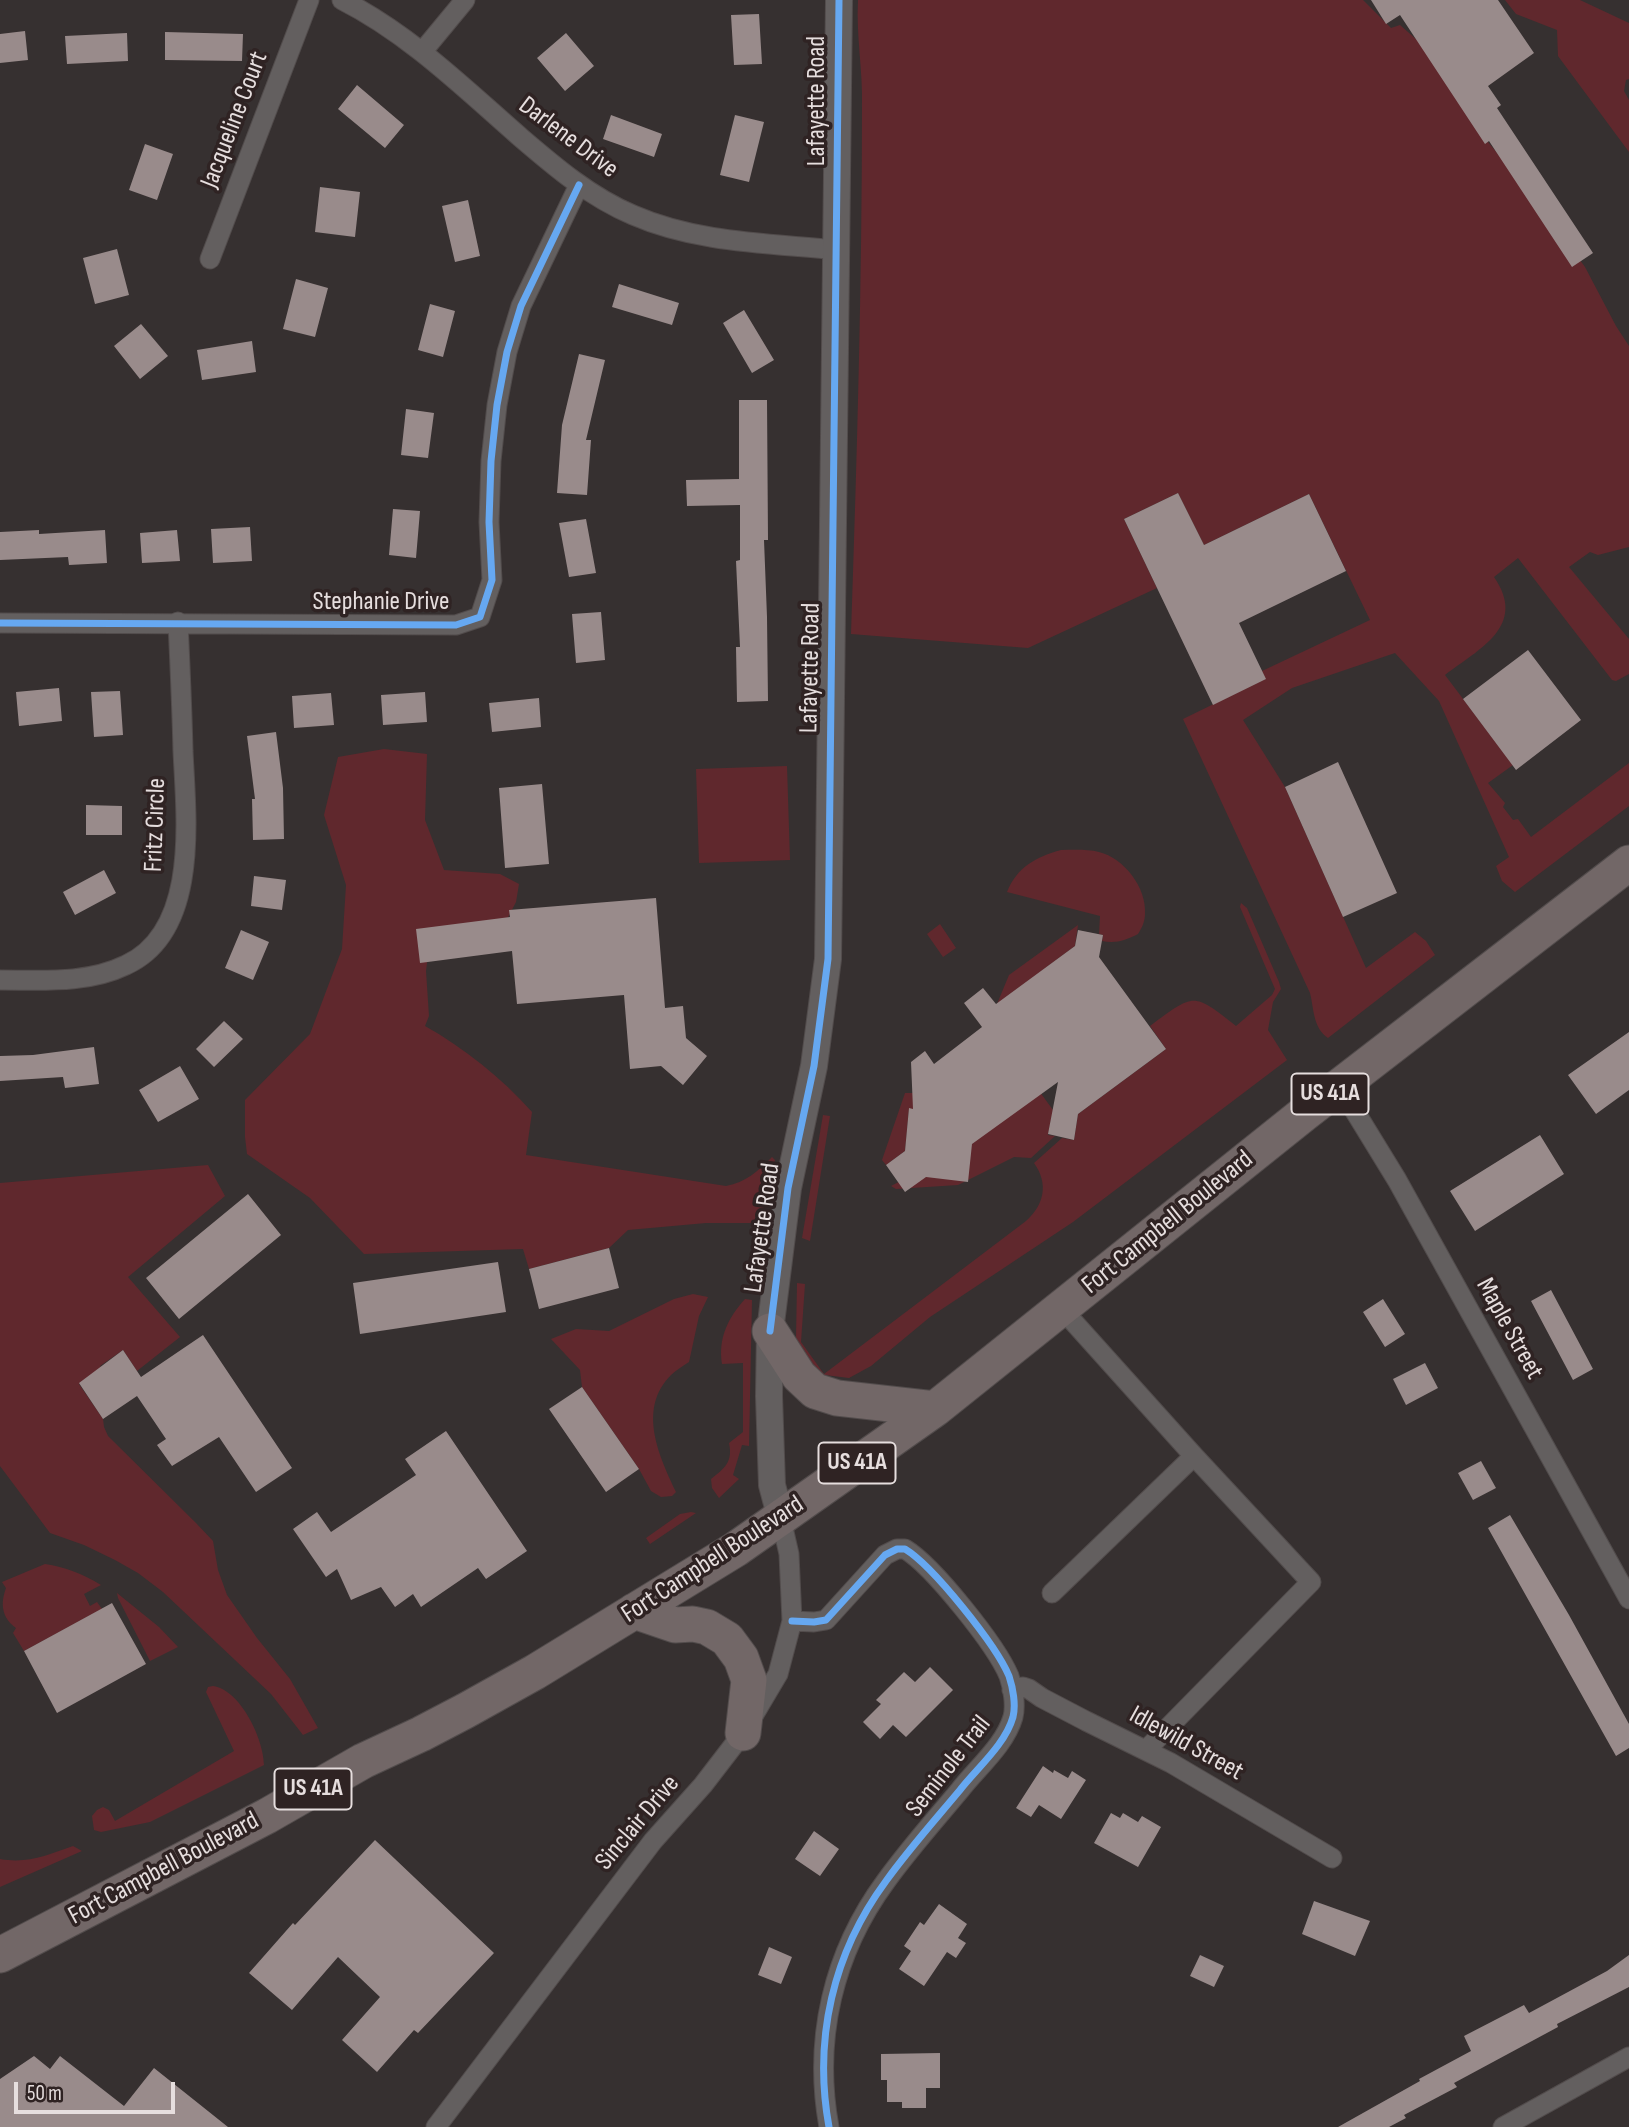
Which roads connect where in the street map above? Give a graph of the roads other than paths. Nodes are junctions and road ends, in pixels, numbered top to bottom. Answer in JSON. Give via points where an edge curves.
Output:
{"nodes":[{"id":1,"x":309,"y":0,"type":"edge"},
{"id":2,"x":342,"y":0,"type":"edge"},
{"id":3,"x":465,"y":0,"type":"edge"},
{"id":4,"x":839,"y":0,"type":"edge"},
{"id":5,"x":422,"y":52,"type":"junction"},
{"id":6,"x":579,"y":185,"type":"junction"},
{"id":7,"x":837,"y":250,"type":"junction"},
{"id":8,"x":210,"y":259,"type":"dead end"},
{"id":9,"x":178,"y":622,"type":"junction"},
{"id":10,"x":0,"y":623,"type":"edge"},
{"id":11,"x":1629,"y":863,"type":"edge"},
{"id":12,"x":0,"y":980,"type":"edge"},
{"id":13,"x":1340,"y":1087,"type":"junction"},
{"id":14,"x":1061,"y":1308,"type":"junction"},
{"id":15,"x":770,"y":1331,"type":"junction"},
{"id":16,"x":935,"y":1409,"type":"junction"},
{"id":17,"x":1194,"y":1456,"type":"junction"},
{"id":18,"x":781,"y":1519,"type":"junction"},
{"id":19,"x":1052,"y":1593,"type":"dead end"},
{"id":20,"x":1629,"y":1599,"type":"edge"},
{"id":21,"x":634,"y":1611,"type":"junction"},
{"id":22,"x":792,"y":1621,"type":"junction"},
{"id":23,"x":1012,"y":1690,"type":"junction"},
{"id":24,"x":743,"y":1733,"type":"junction"},
{"id":25,"x":1146,"y":1750,"type":"junction"},
{"id":26,"x":1332,"y":1858,"type":"dead end"},
{"id":27,"x":0,"y":1955,"type":"edge"},
{"id":28,"x":1629,"y":2057,"type":"edge"},
{"id":29,"x":436,"y":2127,"type":"edge"},
{"id":30,"x":829,"y":2127,"type":"edge"},
{"id":31,"x":1503,"y":2127,"type":"edge"}],
"edges":[{"from":1,"to":8,"type":"street","name":"Jacqueline Court"},
{"from":2,"to":5,"type":"street","name":"Darlene Drive"},
{"from":3,"to":5,"type":"street"},
{"from":4,"to":7,"type":"main road","name":"Lafayette Road"},
{"from":5,"to":6,"type":"street","name":"Darlene Drive"},
{"from":6,"to":7,"type":"street","name":"Darlene Drive","via":[[632,215],[695,236]]},
{"from":6,"to":9,"type":"street","name":"Stephanie Drive","via":[[521,306],[507,352],[491,461],[492,580],[480,617],[456,625]]},
{"from":7,"to":15,"type":"main road","name":"Lafayette Road","via":[[828,959],[814,1066],[788,1188]]},
{"from":9,"to":10,"type":"street","name":"Stephanie Drive"},
{"from":9,"to":12,"type":"street","name":"Fritz Circle","via":[[187,843],[171,919],[152,946],[129,964],[104,974],[68,980]]},
{"from":11,"to":13,"type":"highway","name":"Fort Campbell Boulevard","number":"US 41A"},
{"from":13,"to":14,"type":"highway","name":"Fort Campbell Boulevard","number":"US 41A"},
{"from":13,"to":20,"type":"street","name":"Maple Street","via":[[1397,1180]]},
{"from":14,"to":16,"type":"highway","name":"Fort Campbell Boulevard","number":"US 41A"},
{"from":14,"to":17,"type":"street"},
{"from":15,"to":16,"type":"highway","via":[[799,1376],[815,1391],[837,1398]]},
{"from":15,"to":18,"type":"main road","name":"Lafayette Road","via":[[772,1485]]},
{"from":16,"to":18,"type":"highway","name":"Fort Campbell Boulevard","number":"US 41A"},
{"from":17,"to":19,"type":"street"},
{"from":17,"to":25,"type":"street","via":[[1311,1581]]},
{"from":18,"to":21,"type":"highway","name":"Fort Campbell Boulevard","number":"US 41A"},
{"from":18,"to":22,"type":"street","name":"Sinclair Drive","via":[[789,1554]]},
{"from":21,"to":24,"type":"highway","via":[[675,1625],[707,1627],[727,1639],[749,1680]]},
{"from":21,"to":27,"type":"highway","name":"Fort Campbell Boulevard","number":"US 41A","via":[[454,1717]]},
{"from":22,"to":23,"type":"street","name":"Seminole Trail","via":[[826,1620],[885,1555],[905,1549],[974,1622],[999,1658]]},
{"from":22,"to":24,"type":"street","name":"Sinclair Drive","via":[[778,1674]]},
{"from":23,"to":25,"type":"street","name":"Idlewild Street","via":[[1029,1689]]},
{"from":23,"to":30,"type":"street","name":"Seminole Trail","via":[[1012,1719],[997,1746],[885,1882],[847,1950],[824,2033]]},
{"from":24,"to":29,"type":"street","name":"Sinclair Drive","via":[[653,1841]]},
{"from":25,"to":26,"type":"street","name":"Idlewild Street"},
{"from":28,"to":31,"type":"street"}]}
